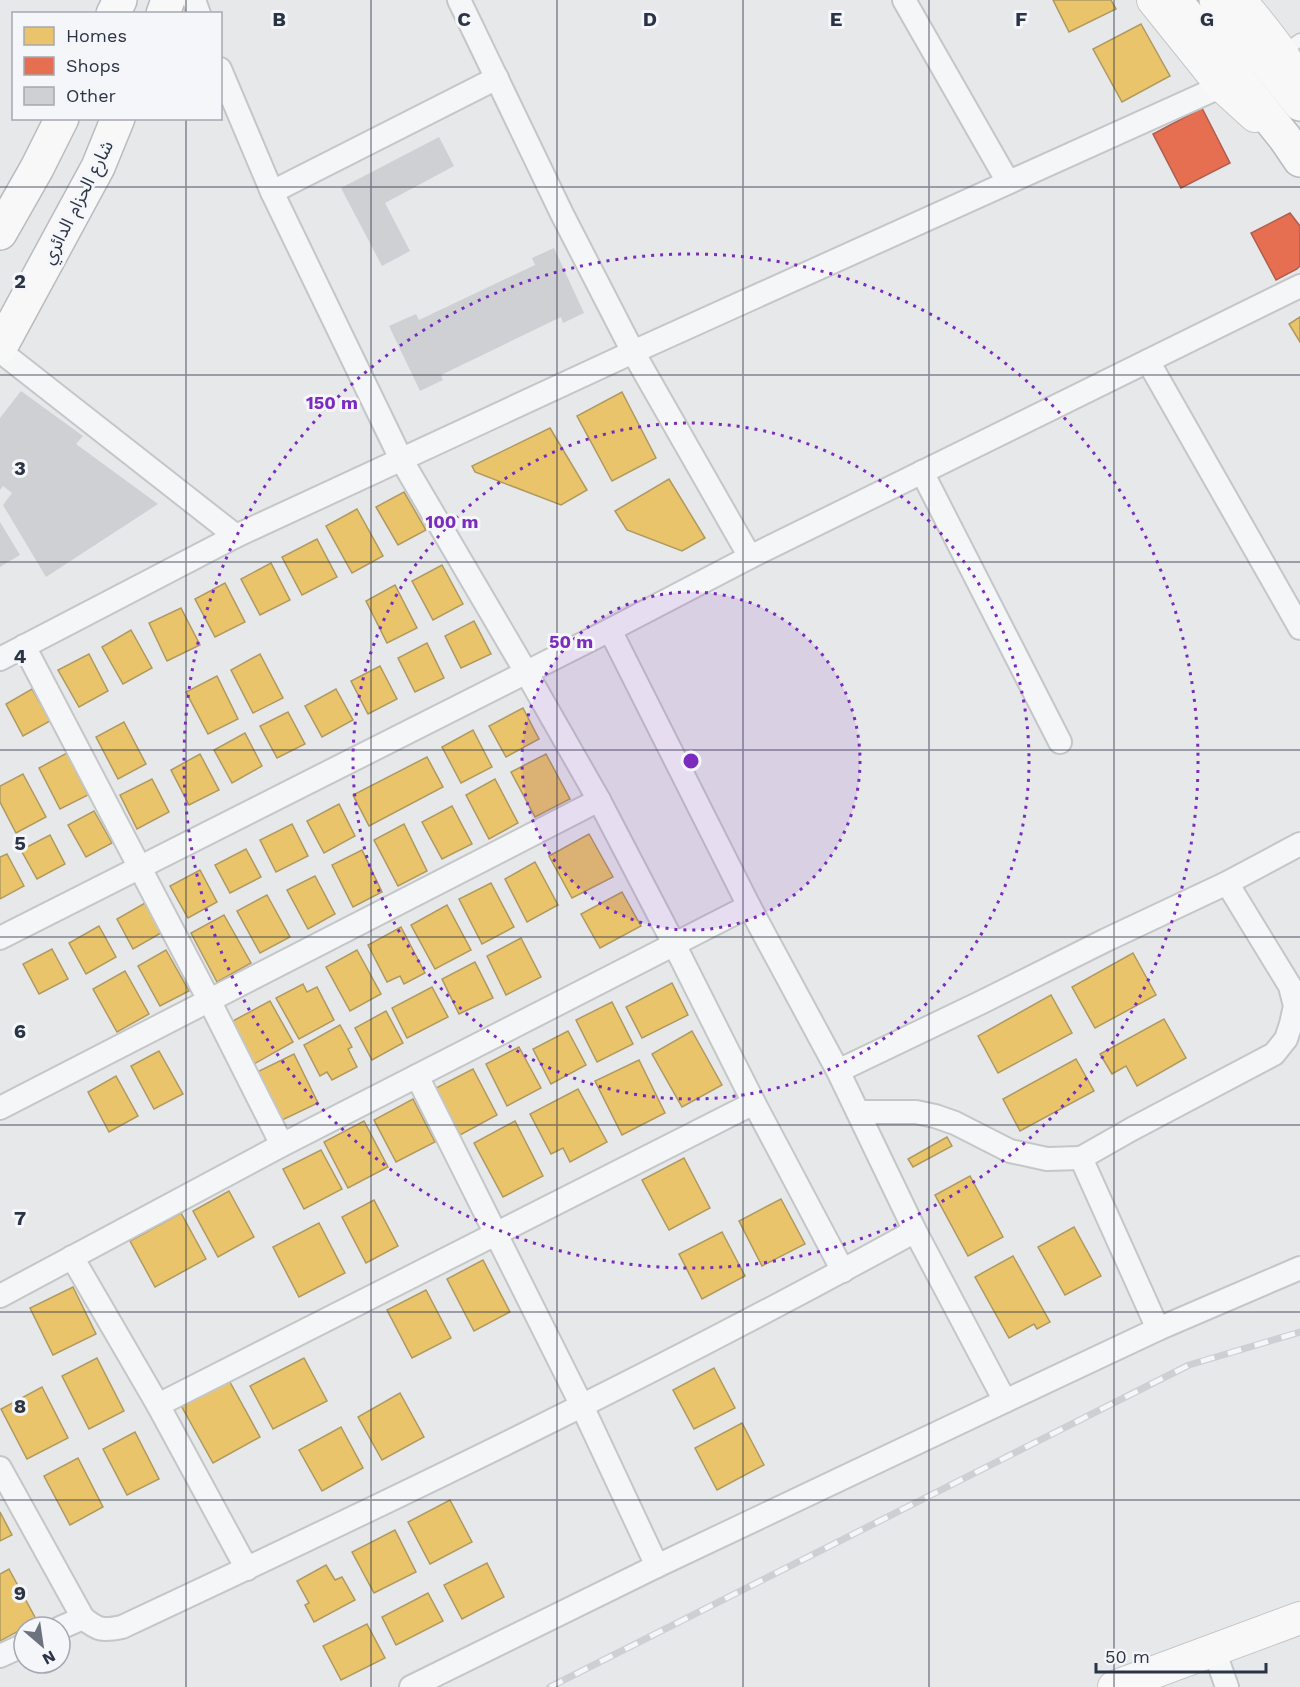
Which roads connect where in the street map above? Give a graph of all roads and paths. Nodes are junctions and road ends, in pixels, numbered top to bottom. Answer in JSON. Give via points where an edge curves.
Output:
{"nodes":[{"id":1,"x":459,"y":0,"type":"edge"},
{"id":2,"x":904,"y":0,"type":"edge"},
{"id":3,"x":1153,"y":0,"type":"edge"},
{"id":4,"x":1175,"y":0,"type":"edge"},
{"id":5,"x":1216,"y":0,"type":"edge"},
{"id":6,"x":1240,"y":0,"type":"edge"},
{"id":7,"x":1291,"y":47,"type":"edge"},
{"id":8,"x":222,"y":74,"type":"edge"},
{"id":9,"x":497,"y":78,"type":"junction"},
{"id":10,"x":1222,"y":86,"type":"junction"},
{"id":11,"x":1300,"y":91,"type":"edge"},
{"id":12,"x":1300,"y":104,"type":"edge"},
{"id":13,"x":61,"y":120,"type":"edge"},
{"id":14,"x":117,"y":120,"type":"edge"},
{"id":15,"x":1293,"y":149,"type":"edge"},
{"id":16,"x":1008,"y":182,"type":"junction"},
{"id":17,"x":272,"y":192,"type":"junction"},
{"id":18,"x":0,"y":233,"type":"edge"},
{"id":19,"x":1300,"y":286,"type":"edge"},
{"id":20,"x":0,"y":350,"type":"edge"},
{"id":21,"x":633,"y":352,"type":"junction"},
{"id":22,"x":1148,"y":361,"type":"junction"},
{"id":23,"x":401,"y":459,"type":"junction"},
{"id":24,"x":922,"y":472,"type":"junction"},
{"id":25,"x":236,"y":536,"type":"junction"},
{"id":26,"x":750,"y":557,"type":"junction"},
{"id":27,"x":1300,"y":628,"type":"edge"},
{"id":28,"x":610,"y":630,"type":"junction"},
{"id":29,"x":24,"y":646,"type":"junction"},
{"id":30,"x":0,"y":659,"type":"edge"},
{"id":31,"x":526,"y":672,"type":"junction"},
{"id":32,"x":1060,"y":742,"type":"dead end"},
{"id":33,"x":599,"y":800,"type":"junction"},
{"id":34,"x":1300,"y":844,"type":"edge"},
{"id":35,"x":139,"y":868,"type":"junction"},
{"id":36,"x":1227,"y":883,"type":"junction"},
{"id":37,"x":749,"y":906,"type":"junction"},
{"id":38,"x":0,"y":938,"type":"edge"},
{"id":39,"x":674,"y":944,"type":"junction"},
{"id":40,"x":209,"y":1000,"type":"junction"},
{"id":41,"x":838,"y":1071,"type":"junction"},
{"id":42,"x":417,"y":1076,"type":"junction"},
{"id":43,"x":754,"y":1103,"type":"junction"},
{"id":44,"x":0,"y":1108,"type":"edge"},
{"id":45,"x":858,"y":1112,"type":"junction"},
{"id":46,"x":282,"y":1145,"type":"junction"},
{"id":47,"x":1081,"y":1158,"type":"junction"},
{"id":48,"x":915,"y":1231,"type":"junction"},
{"id":49,"x":497,"y":1233,"type":"junction"},
{"id":50,"x":72,"y":1257,"type":"junction"},
{"id":51,"x":1300,"y":1268,"type":"edge"},
{"id":52,"x":843,"y":1270,"type":"junction"},
{"id":53,"x":0,"y":1296,"type":"edge"},
{"id":54,"x":1158,"y":1329,"type":"junction"},
{"id":55,"x":1005,"y":1401,"type":"junction"},
{"id":56,"x":158,"y":1405,"type":"junction"},
{"id":57,"x":582,"y":1406,"type":"junction"},
{"id":58,"x":0,"y":1467,"type":"edge"},
{"id":59,"x":657,"y":1566,"type":"junction"},
{"id":60,"x":247,"y":1569,"type":"junction"},
{"id":61,"x":83,"y":1618,"type":"junction"},
{"id":62,"x":1300,"y":1618,"type":"edge"},
{"id":63,"x":72,"y":1623,"type":"edge"},
{"id":64,"x":1214,"y":1650,"type":"junction"},
{"id":65,"x":411,"y":1687,"type":"edge"},
{"id":66,"x":1114,"y":1687,"type":"edge"},
{"id":67,"x":1227,"y":1687,"type":"edge"}],
"edges":[{"from":1,"to":9,"type":"street"},
{"from":2,"to":16,"type":"street"},
{"from":3,"to":10,"type":"main road"},
{"from":4,"to":15,"type":"highway"},
{"from":5,"to":12,"type":"highway"},
{"from":6,"to":7,"type":"main road"},
{"from":7,"to":11,"type":"main road"},
{"from":8,"to":17,"type":"street"},
{"from":9,"to":17,"type":"street"},
{"from":9,"to":21,"type":"street"},
{"from":10,"to":15,"type":"main road"},
{"from":10,"to":16,"type":"street"},
{"from":13,"to":18,"type":"highway"},
{"from":14,"to":20,"type":"highway","name":"شارع الحزام الدائري","via":[[98,167]]},
{"from":16,"to":21,"type":"street"},
{"from":17,"to":23,"type":"street"},
{"from":19,"to":22,"type":"street"},
{"from":20,"to":25,"type":"street"},
{"from":21,"to":23,"type":"street"},
{"from":21,"to":26,"type":"street"},
{"from":22,"to":24,"type":"street"},
{"from":22,"to":27,"type":"street"},
{"from":23,"to":25,"type":"street"},
{"from":23,"to":31,"type":"street"},
{"from":24,"to":26,"type":"street"},
{"from":24,"to":32,"type":"street"},
{"from":25,"to":29,"type":"street"},
{"from":26,"to":28,"type":"street"},
{"from":28,"to":31,"type":"street"},
{"from":28,"to":37,"type":"street"},
{"from":29,"to":30,"type":"street"},
{"from":29,"to":35,"type":"street"},
{"from":31,"to":33,"type":"street"},
{"from":31,"to":35,"type":"street"},
{"from":33,"to":39,"type":"street"},
{"from":33,"to":40,"type":"street"},
{"from":34,"to":36,"type":"street"},
{"from":35,"to":38,"type":"street"},
{"from":35,"to":40,"type":"street"},
{"from":36,"to":41,"type":"street"},
{"from":36,"to":47,"type":"street","via":[[1290,986],[1294,1006],[1286,1039],[1274,1054]]},
{"from":37,"to":39,"type":"street"},
{"from":37,"to":41,"type":"street"},
{"from":39,"to":42,"type":"street"},
{"from":39,"to":43,"type":"street"},
{"from":40,"to":44,"type":"street"},
{"from":40,"to":46,"type":"street"},
{"from":41,"to":45,"type":"street"},
{"from":42,"to":46,"type":"street"},
{"from":42,"to":49,"type":"street"},
{"from":43,"to":49,"type":"street"},
{"from":43,"to":52,"type":"street"},
{"from":45,"to":47,"type":"street","via":[[916,1112],[955,1123],[1010,1151],[1047,1159]]},
{"from":45,"to":48,"type":"street"},
{"from":46,"to":50,"type":"street"},
{"from":47,"to":54,"type":"street"},
{"from":48,"to":52,"type":"street"},
{"from":48,"to":55,"type":"street"},
{"from":49,"to":56,"type":"street"},
{"from":49,"to":57,"type":"street"},
{"from":50,"to":53,"type":"street"},
{"from":50,"to":56,"type":"street"},
{"from":51,"to":54,"type":"street"},
{"from":52,"to":57,"type":"street"},
{"from":54,"to":55,"type":"street"},
{"from":55,"to":59,"type":"street"},
{"from":56,"to":60,"type":"street"},
{"from":57,"to":59,"type":"street"},
{"from":57,"to":60,"type":"street"},
{"from":58,"to":61,"type":"street"},
{"from":59,"to":65,"type":"street"},
{"from":60,"to":61,"type":"street","via":[[122,1627],[97,1629]]},
{"from":61,"to":63,"type":"street"},
{"from":62,"to":64,"type":"main road"},
{"from":64,"to":66,"type":"main road"},
{"from":64,"to":67,"type":"street"}]}
